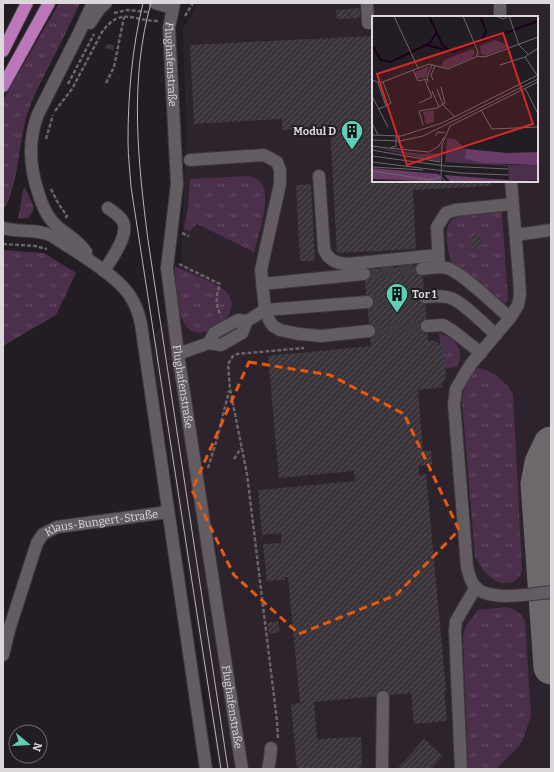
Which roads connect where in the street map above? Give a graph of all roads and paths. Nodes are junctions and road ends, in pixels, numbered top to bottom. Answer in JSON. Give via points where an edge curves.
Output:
{"nodes":[{"id":1,"x":27,"y":3,"type":"edge"},
{"id":2,"x":49,"y":3,"type":"edge"},
{"id":3,"x":93,"y":3,"type":"edge"},
{"id":4,"x":106,"y":3,"type":"edge"},
{"id":5,"x":194,"y":3,"type":"edge"},
{"id":6,"x":367,"y":3,"type":"edge"},
{"id":7,"x":500,"y":3,"type":"edge"},
{"id":8,"x":173,"y":5,"type":"edge"},
{"id":9,"x":152,"y":8,"type":"edge"},
{"id":10,"x":108,"y":16,"type":"dead end"},
{"id":11,"x":496,"y":16,"type":"edge"},
{"id":12,"x":124,"y":17,"type":"junction"},
{"id":13,"x":161,"y":21,"type":"dead end"},
{"id":14,"x":181,"y":21,"type":"dead end"},
{"id":15,"x":372,"y":23,"type":"edge"},
{"id":16,"x":96,"y":29,"type":"dead end"},
{"id":17,"x":79,"y":33,"type":"junction"},
{"id":18,"x":3,"y":51,"type":"edge"},
{"id":19,"x":106,"y":82,"type":"dead end"},
{"id":20,"x":3,"y":86,"type":"edge"},
{"id":21,"x":67,"y":86,"type":"dead end"},
{"id":22,"x":45,"y":142,"type":"dead end"},
{"id":23,"x":190,"y":160,"type":"dead end"},
{"id":24,"x":319,"y":176,"type":"dead end"},
{"id":25,"x":511,"y":182,"type":"edge"},
{"id":26,"x":49,"y":184,"type":"dead end"},
{"id":27,"x":512,"y":204,"type":"junction"},
{"id":28,"x":108,"y":208,"type":"dead end"},
{"id":29,"x":46,"y":214,"type":"junction"},
{"id":30,"x":61,"y":224,"type":"dead end"},
{"id":31,"x":3,"y":228,"type":"edge"},
{"id":32,"x":31,"y":230,"type":"junction"},
{"id":33,"x":551,"y":230,"type":"edge"},
{"id":34,"x":180,"y":232,"type":"dead end"},
{"id":35,"x":516,"y":235,"type":"junction"},
{"id":36,"x":179,"y":237,"type":"dead end"},
{"id":37,"x":3,"y":244,"type":"edge"},
{"id":38,"x":51,"y":250,"type":"dead end"},
{"id":39,"x":89,"y":261,"type":"junction"},
{"id":40,"x":439,"y":261,"type":"junction"},
{"id":41,"x":176,"y":263,"type":"dead end"},
{"id":42,"x":422,"y":270,"type":"tunnel mouth"},
{"id":43,"x":104,"y":271,"type":"junction"},
{"id":44,"x":364,"y":274,"type":"tunnel mouth"},
{"id":45,"x":262,"y":284,"type":"junction"},
{"id":46,"x":424,"y":297,"type":"tunnel mouth"},
{"id":47,"x":367,"y":302,"type":"tunnel mouth"},
{"id":48,"x":265,"y":310,"type":"junction"},
{"id":49,"x":510,"y":318,"type":"junction"},
{"id":50,"x":247,"y":321,"type":"junction"},
{"id":51,"x":227,"y":326,"type":"junction"},
{"id":52,"x":427,"y":326,"type":"tunnel mouth"},
{"id":53,"x":369,"y":331,"type":"tunnel mouth"},
{"id":54,"x":496,"y":335,"type":"junction"},
{"id":55,"x":235,"y":338,"type":"junction"},
{"id":56,"x":209,"y":343,"type":"junction"},
{"id":57,"x":311,"y":347,"type":"dead end"},
{"id":58,"x":480,"y":353,"type":"junction"},
{"id":59,"x":178,"y":354,"type":"junction"},
{"id":60,"x":240,"y":354,"type":"junction"},
{"id":61,"x":230,"y":389,"type":"junction"},
{"id":62,"x":242,"y":447,"type":"junction"},
{"id":63,"x":234,"y":459,"type":"dead end"},
{"id":64,"x":208,"y":469,"type":"dead end"},
{"id":65,"x":168,"y":512,"type":"junction"},
{"id":66,"x":476,"y":587,"type":"junction"},
{"id":67,"x":551,"y":592,"type":"edge"},
{"id":68,"x":3,"y":655,"type":"edge"},
{"id":69,"x":383,"y":697,"type":"dead end"},
{"id":70,"x":274,"y":745,"type":"joint"},
{"id":71,"x":206,"y":769,"type":"edge"},
{"id":72,"x":242,"y":769,"type":"edge"},
{"id":73,"x":268,"y":769,"type":"edge"},
{"id":74,"x":382,"y":769,"type":"edge"},
{"id":75,"x":460,"y":769,"type":"edge"}],
"edges":[{"from":1,"to":18,"type":"highway"},
{"from":2,"to":20,"type":"highway"},
{"from":3,"to":17,"type":"street"},
{"from":4,"to":17,"type":"street"},
{"from":5,"to":14,"type":"path","name":"Flughafenstraße"},
{"from":6,"to":15,"type":"street","via":[[368,23]]},
{"from":7,"to":11,"type":"street"},
{"from":8,"to":9,"type":"street"},
{"from":8,"to":59,"type":"street","name":"Flughafenstraße","via":[[169,28],[177,184],[166,268]]},
{"from":9,"to":10,"type":"path","via":[[127,10]]},
{"from":12,"to":13,"type":"path"},
{"from":12,"to":19,"type":"path","via":[[114,67]]},
{"from":12,"to":22,"type":"path","via":[[112,21],[102,32],[72,89],[55,110]]},
{"from":16,"to":21,"type":"path"},
{"from":17,"to":29,"type":"street","via":[[33,127],[30,145],[32,170]]},
{"from":23,"to":45,"type":"street","via":[[264,155],[277,162],[280,184],[261,270]]},
{"from":24,"to":40,"type":"street","via":[[324,249],[329,259],[340,264]]},
{"from":25,"to":27,"type":"street"},
{"from":26,"to":30,"type":"path","via":[[67,216]]},
{"from":27,"to":35,"type":"street"},
{"from":27,"to":40,"type":"street","via":[[455,210],[446,214],[437,227]]},
{"from":28,"to":43,"type":"street","via":[[123,221],[124,231],[120,244]]},
{"from":29,"to":32,"type":"street","via":[[42,223]]},
{"from":29,"to":39,"type":"street","via":[[82,247]]},
{"from":31,"to":32,"type":"street"},
{"from":32,"to":39,"type":"street","via":[[46,232]]},
{"from":33,"to":35,"type":"street"},
{"from":34,"to":36,"type":"path"},
{"from":35,"to":49,"type":"street","via":[[520,295],[518,305]]},
{"from":37,"to":38,"type":"path"},
{"from":39,"to":43,"type":"street"},
{"from":40,"to":42,"type":"street"},
{"from":40,"to":49,"type":"street","via":[[464,278]]},
{"from":41,"to":51,"type":"path","via":[[220,284],[216,304]]},
{"from":43,"to":65,"type":"street","via":[[129,294],[137,308]]},
{"from":44,"to":45,"type":"street"},
{"from":45,"to":48,"type":"street"},
{"from":46,"to":54,"type":"street","via":[[452,298]]},
{"from":47,"to":48,"type":"street"},
{"from":48,"to":50,"type":"street"},
{"from":48,"to":53,"type":"street","via":[[273,326],[299,334],[321,336]]},
{"from":49,"to":54,"type":"street"},
{"from":50,"to":51,"type":"street","via":[[238,320]]},
{"from":50,"to":55,"type":"street","via":[[242,333]]},
{"from":51,"to":56,"type":"street","via":[[214,333]]},
{"from":52,"to":58,"type":"street","via":[[443,325]]},
{"from":54,"to":58,"type":"street"},
{"from":55,"to":56,"type":"street","via":[[221,345]]},
{"from":55,"to":60,"type":"path"},
{"from":56,"to":59,"type":"street"},
{"from":57,"to":60,"type":"path"},
{"from":58,"to":66,"type":"street","via":[[456,389],[454,404],[467,567],[470,579]]},
{"from":59,"to":72,"type":"street","name":"Flughafenstraße"},
{"from":60,"to":61,"type":"path","via":[[233,356],[228,364]]},
{"from":61,"to":62,"type":"path"},
{"from":61,"to":64,"type":"path"},
{"from":62,"to":63,"type":"path"},
{"from":62,"to":70,"type":"path","via":[[276,713]]},
{"from":65,"to":68,"type":"street","name":"Klaus-Bungert-Straße","via":[[57,527],[42,534]]},
{"from":65,"to":71,"type":"street"},
{"from":66,"to":67,"type":"street","via":[[486,594],[498,596]]},
{"from":66,"to":75,"type":"street","via":[[456,621],[455,630]]},
{"from":69,"to":74,"type":"street"},
{"from":70,"to":73,"type":"street"}]}
